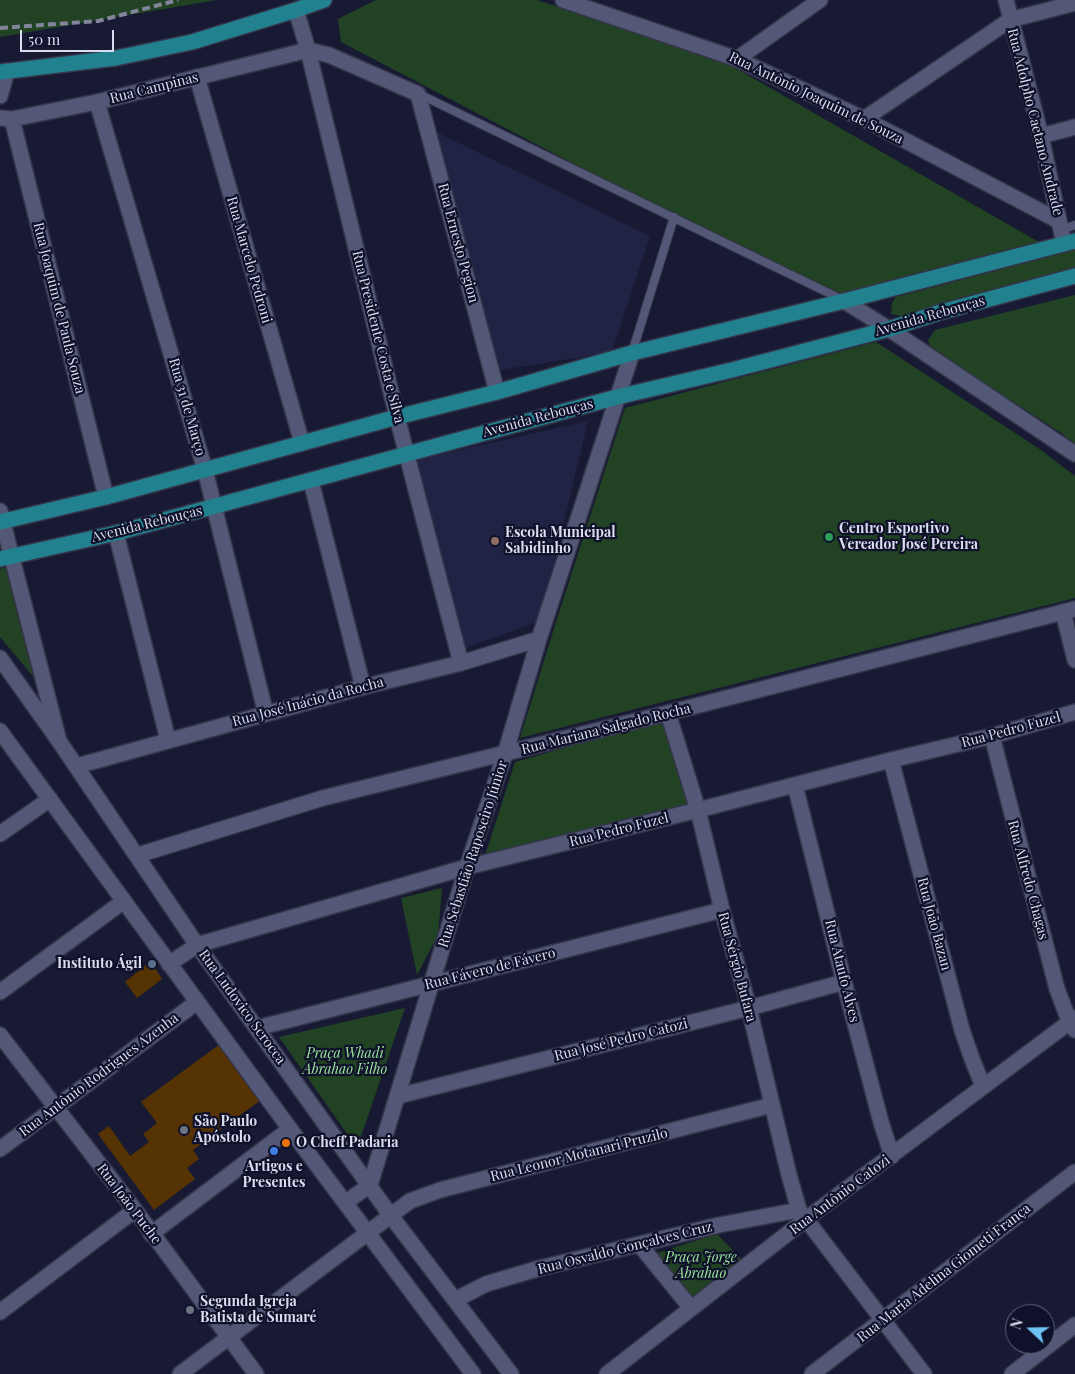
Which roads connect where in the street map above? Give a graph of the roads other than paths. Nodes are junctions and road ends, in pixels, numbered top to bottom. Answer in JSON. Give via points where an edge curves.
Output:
{"nodes":[{"id":1,"x":324,"y":0,"type":"edge"},
{"id":2,"x":563,"y":0,"type":"edge"},
{"id":3,"x":820,"y":0,"type":"edge"},
{"id":4,"x":1006,"y":0,"type":"edge"},
{"id":5,"x":1075,"y":3,"type":"edge"},
{"id":6,"x":296,"y":10,"type":"junction"},
{"id":7,"x":1010,"y":20,"type":"junction"},
{"id":8,"x":308,"y":50,"type":"junction"},
{"id":9,"x":737,"y":59,"type":"junction"},
{"id":10,"x":3,"y":72,"type":"edge"},
{"id":11,"x":197,"y":78,"type":"junction"},
{"id":12,"x":418,"y":94,"type":"junction"},
{"id":13,"x":0,"y":96,"type":"edge"},
{"id":14,"x":97,"y":102,"type":"junction"},
{"id":15,"x":6,"y":119,"type":"edge"},
{"id":16,"x":864,"y":120,"type":"junction"},
{"id":17,"x":1075,"y":127,"type":"edge"},
{"id":18,"x":1041,"y":136,"type":"junction"},
{"id":19,"x":674,"y":218,"type":"junction"},
{"id":20,"x":1067,"y":232,"type":"edge"},
{"id":21,"x":1075,"y":276,"type":"edge"},
{"id":22,"x":844,"y":301,"type":"junction"},
{"id":23,"x":889,"y":329,"type":"junction"},
{"id":24,"x":632,"y":353,"type":"junction"},
{"id":25,"x":497,"y":392,"type":"junction"},
{"id":26,"x":617,"y":397,"type":"junction"},
{"id":27,"x":397,"y":417,"type":"junction"},
{"id":28,"x":302,"y":443,"type":"junction"},
{"id":29,"x":407,"y":454,"type":"junction"},
{"id":30,"x":1075,"y":454,"type":"edge"},
{"id":31,"x":206,"y":470,"type":"junction"},
{"id":32,"x":311,"y":481,"type":"junction"},
{"id":33,"x":106,"y":497,"type":"junction"},
{"id":34,"x":215,"y":507,"type":"junction"},
{"id":35,"x":1,"y":518,"type":"edge"},
{"id":36,"x":116,"y":533,"type":"junction"},
{"id":37,"x":6,"y":558,"type":"edge"},
{"id":38,"x":1069,"y":610,"type":"edge"},
{"id":39,"x":539,"y":639,"type":"junction"},
{"id":40,"x":0,"y":658,"type":"edge"},
{"id":41,"x":1075,"y":660,"type":"edge"},
{"id":42,"x":462,"y":663,"type":"junction"},
{"id":43,"x":363,"y":687,"type":"junction"},
{"id":44,"x":1075,"y":712,"type":"edge"},
{"id":45,"x":668,"y":713,"type":"junction"},
{"id":46,"x":266,"y":714,"type":"junction"},
{"id":47,"x":0,"y":731,"type":"edge"},
{"id":48,"x":992,"y":736,"type":"junction"},
{"id":49,"x":168,"y":740,"type":"junction"},
{"id":50,"x":59,"y":741,"type":"junction"},
{"id":51,"x":505,"y":754,"type":"junction"},
{"id":52,"x":890,"y":760,"type":"junction"},
{"id":53,"x":76,"y":766,"type":"junction"},
{"id":54,"x":795,"y":785,"type":"junction"},
{"id":55,"x":50,"y":799,"type":"junction"},
{"id":56,"x":698,"y":810,"type":"junction"},
{"id":57,"x":0,"y":834,"type":"edge"},
{"id":58,"x":138,"y":855,"type":"junction"},
{"id":59,"x":467,"y":868,"type":"junction"},
{"id":60,"x":124,"y":901,"type":"junction"},
{"id":61,"x":722,"y":910,"type":"junction"},
{"id":62,"x":197,"y":944,"type":"junction"},
{"id":63,"x":169,"y":964,"type":"junction"},
{"id":64,"x":844,"y":982,"type":"junction"},
{"id":65,"x":432,"y":983,"type":"junction"},
{"id":66,"x":0,"y":992,"type":"edge"},
{"id":67,"x":197,"y":1002,"type":"junction"},
{"id":68,"x":749,"y":1008,"type":"junction"},
{"id":69,"x":1073,"y":1024,"type":"edge"},
{"id":70,"x":257,"y":1028,"type":"junction"},
{"id":71,"x":0,"y":1034,"type":"edge"},
{"id":72,"x":983,"y":1086,"type":"junction"},
{"id":73,"x":398,"y":1096,"type":"junction"},
{"id":74,"x":772,"y":1106,"type":"junction"},
{"id":75,"x":54,"y":1108,"type":"junction"},
{"id":76,"x":290,"y":1129,"type":"junction"},
{"id":77,"x":0,"y":1149,"type":"edge"},
{"id":78,"x":892,"y":1156,"type":"junction"},
{"id":79,"x":1075,"y":1172,"type":"edge"},
{"id":80,"x":370,"y":1185,"type":"junction"},
{"id":81,"x":346,"y":1202,"type":"junction"},
{"id":82,"x":135,"y":1210,"type":"junction"},
{"id":83,"x":802,"y":1215,"type":"junction"},
{"id":84,"x":391,"y":1216,"type":"junction"},
{"id":85,"x":369,"y":1233,"type":"junction"},
{"id":86,"x":152,"y":1234,"type":"junction"},
{"id":87,"x":639,"y":1244,"type":"junction"},
{"id":88,"x":455,"y":1300,"type":"junction"},
{"id":89,"x":691,"y":1308,"type":"junction"},
{"id":90,"x":0,"y":1312,"type":"edge"},
{"id":91,"x":883,"y":1319,"type":"junction"},
{"id":92,"x":1075,"y":1325,"type":"edge"},
{"id":93,"x":230,"y":1338,"type":"junction"},
{"id":94,"x":467,"y":1372,"type":"edge"},
{"id":95,"x":180,"y":1374,"type":"edge"},
{"id":96,"x":256,"y":1374,"type":"edge"},
{"id":97,"x":511,"y":1374,"type":"edge"},
{"id":98,"x":607,"y":1374,"type":"edge"},
{"id":99,"x":812,"y":1374,"type":"edge"},
{"id":100,"x":924,"y":1374,"type":"edge"},
{"id":101,"x":1012,"y":1374,"type":"edge"}],
"edges":[{"from":1,"to":6,"type":"main road"},
{"from":2,"to":9,"type":"street","name":"Rua Antônio Joaquim de Souza"},
{"from":3,"to":9,"type":"street"},
{"from":4,"to":7,"type":"street","name":"Rua Adolpho Caetano Andrade"},
{"from":5,"to":7,"type":"street"},
{"from":6,"to":8,"type":"street","name":"Rua Presidente Costa e Silva"},
{"from":6,"to":10,"type":"main road","via":[[192,42],[116,58]]},
{"from":7,"to":16,"type":"street"},
{"from":7,"to":18,"type":"street","name":"Rua Adolpho Caetano Andrade"},
{"from":8,"to":11,"type":"street","name":"Rua Campinas"},
{"from":8,"to":12,"type":"street","via":[[329,54]]},
{"from":8,"to":27,"type":"street","name":"Rua Presidente Costa e Silva"},
{"from":9,"to":16,"type":"street","name":"Rua Antônio Joaquim de Souza"},
{"from":10,"to":13,"type":"street"},
{"from":11,"to":14,"type":"street","name":"Rua Campinas"},
{"from":11,"to":28,"type":"street","name":"Rua Marcelo Pedroni"},
{"from":12,"to":19,"type":"lane"},
{"from":12,"to":25,"type":"street","name":"Rua Ernesto Pegion"},
{"from":14,"to":15,"type":"street","name":"Rua Campinas"},
{"from":14,"to":31,"type":"street","name":"Rua 31 de Março"},
{"from":15,"to":33,"type":"street","name":"Rua Joaquim de Paula Souza"},
{"from":16,"to":20,"type":"street","name":"Rua Antônio Joaquim de Souza"},
{"from":17,"to":18,"type":"street"},
{"from":18,"to":20,"type":"street","name":"Rua Adolpho Caetano Andrade"},
{"from":19,"to":22,"type":"lane"},
{"from":19,"to":24,"type":"lane"},
{"from":20,"to":22,"type":"main road"},
{"from":21,"to":23,"type":"main road","name":"Avenida Rebouças"},
{"from":22,"to":23,"type":"street"},
{"from":22,"to":24,"type":"main road"},
{"from":23,"to":26,"type":"main road","name":"Avenida Rebouças"},
{"from":23,"to":30,"type":"street"},
{"from":24,"to":25,"type":"main road"},
{"from":24,"to":26,"type":"street","name":"Rua Sebastião Raposeiro Júnior"},
{"from":25,"to":27,"type":"main road"},
{"from":26,"to":29,"type":"main road","name":"Avenida Rebouças"},
{"from":26,"to":39,"type":"street","name":"Rua Sebastião Raposeiro Júnior"},
{"from":27,"to":28,"type":"main road"},
{"from":27,"to":29,"type":"street","name":"Rua Presidente Costa e Silva"},
{"from":28,"to":31,"type":"main road"},
{"from":29,"to":32,"type":"main road","name":"Avenida Rebouças"},
{"from":29,"to":42,"type":"street","name":"Rua Presidente Costa e Silva"},
{"from":31,"to":33,"type":"main road"},
{"from":31,"to":34,"type":"street","name":"Rua 31 de Março"},
{"from":32,"to":34,"type":"main road","name":"Avenida Rebouças"},
{"from":32,"to":43,"type":"street"},
{"from":33,"to":35,"type":"main road"},
{"from":34,"to":36,"type":"main road","name":"Avenida Rebouças"},
{"from":34,"to":46,"type":"street","name":"Rua 31 de Março"},
{"from":35,"to":37,"type":"street"},
{"from":36,"to":37,"type":"main road","name":"Avenida Rebouças"},
{"from":36,"to":49,"type":"street"},
{"from":37,"to":50,"type":"street"},
{"from":38,"to":41,"type":"street"},
{"from":38,"to":45,"type":"street","name":"Rua Mariana Salgado Rocha"},
{"from":39,"to":42,"type":"street","name":"Rua José Inácio da Rocha"},
{"from":39,"to":51,"type":"street","name":"Rua Sebastião Raposeiro Júnior"},
{"from":40,"to":50,"type":"street","name":"Rua Ludovico Scrocca"},
{"from":42,"to":43,"type":"street","name":"Rua José Inácio da Rocha"},
{"from":43,"to":46,"type":"street","name":"Rua José Inácio da Rocha"},
{"from":44,"to":48,"type":"street","name":"Rua Pedro Fuzel"},
{"from":45,"to":51,"type":"street","name":"Rua Mariana Salgado Rocha"},
{"from":45,"to":56,"type":"street","name":"Rua Sérgio Bufara"},
{"from":46,"to":49,"type":"street","name":"Rua José Inácio da Rocha"},
{"from":47,"to":55,"type":"street"},
{"from":48,"to":52,"type":"street","name":"Rua Pedro Fuzel"},
{"from":48,"to":69,"type":"street","name":"Rua Alfredo Chagas","via":[[1045,944],[1058,989]]},
{"from":49,"to":53,"type":"street","name":"Rua José Inácio da Rocha"},
{"from":50,"to":53,"type":"street","name":"Rua Ludovico Scrocca"},
{"from":51,"to":58,"type":"street","name":"Rua Mariana Salgado Rocha","via":[[323,798]]},
{"from":51,"to":59,"type":"street","name":"Rua Sebastião Raposeiro Júnior"},
{"from":52,"to":54,"type":"street","name":"Rua Pedro Fuzel"},
{"from":52,"to":72,"type":"street","name":"Rua João Bazan","via":[[962,1030]]},
{"from":53,"to":58,"type":"street","name":"Rua Ludovico Scrocca"},
{"from":54,"to":56,"type":"street","name":"Rua Pedro Fuzel"},
{"from":54,"to":64,"type":"street","name":"Rua Ataufo Alves"},
{"from":55,"to":57,"type":"street"},
{"from":55,"to":60,"type":"street"},
{"from":56,"to":59,"type":"street","name":"Rua Pedro Fuzel"},
{"from":56,"to":61,"type":"street","name":"Rua Sérgio Bufara"},
{"from":58,"to":62,"type":"street","name":"Rua Ludovico Scrocca"},
{"from":59,"to":62,"type":"street","name":"Rua Pedro Fuzel"},
{"from":59,"to":65,"type":"street","name":"Rua Sebastião Raposeiro Júnior"},
{"from":60,"to":63,"type":"street"},
{"from":60,"to":66,"type":"street"},
{"from":61,"to":65,"type":"street","name":"Rua Fávero de Fávero"},
{"from":61,"to":68,"type":"street","name":"Rua Sérgio Bufara"},
{"from":62,"to":63,"type":"street","name":"Rua Pedro Fuzel"},
{"from":62,"to":70,"type":"street","name":"Rua Ludovico Scrocca"},
{"from":63,"to":67,"type":"street"},
{"from":64,"to":68,"type":"street","name":"Rua José Pedro Catozi"},
{"from":64,"to":78,"type":"street","name":"Rua Ataufo Alves"},
{"from":65,"to":70,"type":"street","name":"Rua Fávero de Fávero"},
{"from":65,"to":73,"type":"street","name":"Rua Sebastião Raposeiro Júnior"},
{"from":67,"to":75,"type":"street","name":"Rua Antônio Rodrigues Azenha"},
{"from":67,"to":76,"type":"street"},
{"from":68,"to":73,"type":"street","name":"Rua José Pedro Catozi"},
{"from":68,"to":74,"type":"street","name":"Rua Sérgio Bufara"},
{"from":69,"to":72,"type":"street","name":"Rua Antônio Catozi"},
{"from":70,"to":80,"type":"street","name":"Rua Ludovico Scrocca"},
{"from":71,"to":75,"type":"street","name":"Rua João Puche"},
{"from":72,"to":78,"type":"street","name":"Rua Antônio Catozi"},
{"from":73,"to":80,"type":"street","name":"Rua Sebastião Raposeiro Júnior"},
{"from":74,"to":83,"type":"street","name":"Rua Sérgio Bufara"},
{"from":74,"to":84,"type":"street","name":"Rua Leonor Motanari Pruzilo","via":[[440,1190],[410,1201]]},
{"from":75,"to":77,"type":"street","name":"Rua Antônio Rodrigues Azenha"},
{"from":75,"to":82,"type":"street","name":"Rua João Puche"},
{"from":76,"to":81,"type":"street"},
{"from":76,"to":86,"type":"street"},
{"from":78,"to":83,"type":"street","name":"Rua Antônio Catozi"},
{"from":79,"to":91,"type":"street","name":"Rua Maria Adelina Giometi França"},
{"from":80,"to":81,"type":"street"},
{"from":80,"to":84,"type":"street","name":"Rua Ludovico Scrocca"},
{"from":81,"to":85,"type":"street"},
{"from":82,"to":86,"type":"street","name":"Rua João Puche"},
{"from":82,"to":90,"type":"street"},
{"from":83,"to":87,"type":"street","name":"Rua Osvaldo Gonçalves Cruz","via":[[719,1224]]},
{"from":83,"to":89,"type":"street","name":"Rua Antônio Catozi"},
{"from":83,"to":91,"type":"street"},
{"from":84,"to":85,"type":"street","name":"Rua Leonor Motanari Pruzilo"},
{"from":84,"to":88,"type":"street","name":"Rua Ludovico Scrocca"},
{"from":85,"to":93,"type":"street","name":"Rua Leonor Motanari Pruzilo"},
{"from":85,"to":94,"type":"street"},
{"from":86,"to":93,"type":"street","name":"Rua João Puche"},
{"from":87,"to":88,"type":"street","name":"Rua Osvaldo Gonçalves Cruz","via":[[486,1284]]},
{"from":87,"to":89,"type":"street"},
{"from":88,"to":97,"type":"street","name":"Rua Ludovico Scrocca"},
{"from":89,"to":98,"type":"street","name":"Rua Antônio Catozi"},
{"from":91,"to":99,"type":"street","name":"Rua Maria Adelina Giometi França"},
{"from":91,"to":100,"type":"street"},
{"from":92,"to":101,"type":"street"},
{"from":93,"to":95,"type":"street","name":"Rua Leonor Motanari Pruzilo"},
{"from":93,"to":96,"type":"street","name":"Rua João Puche"}]}
